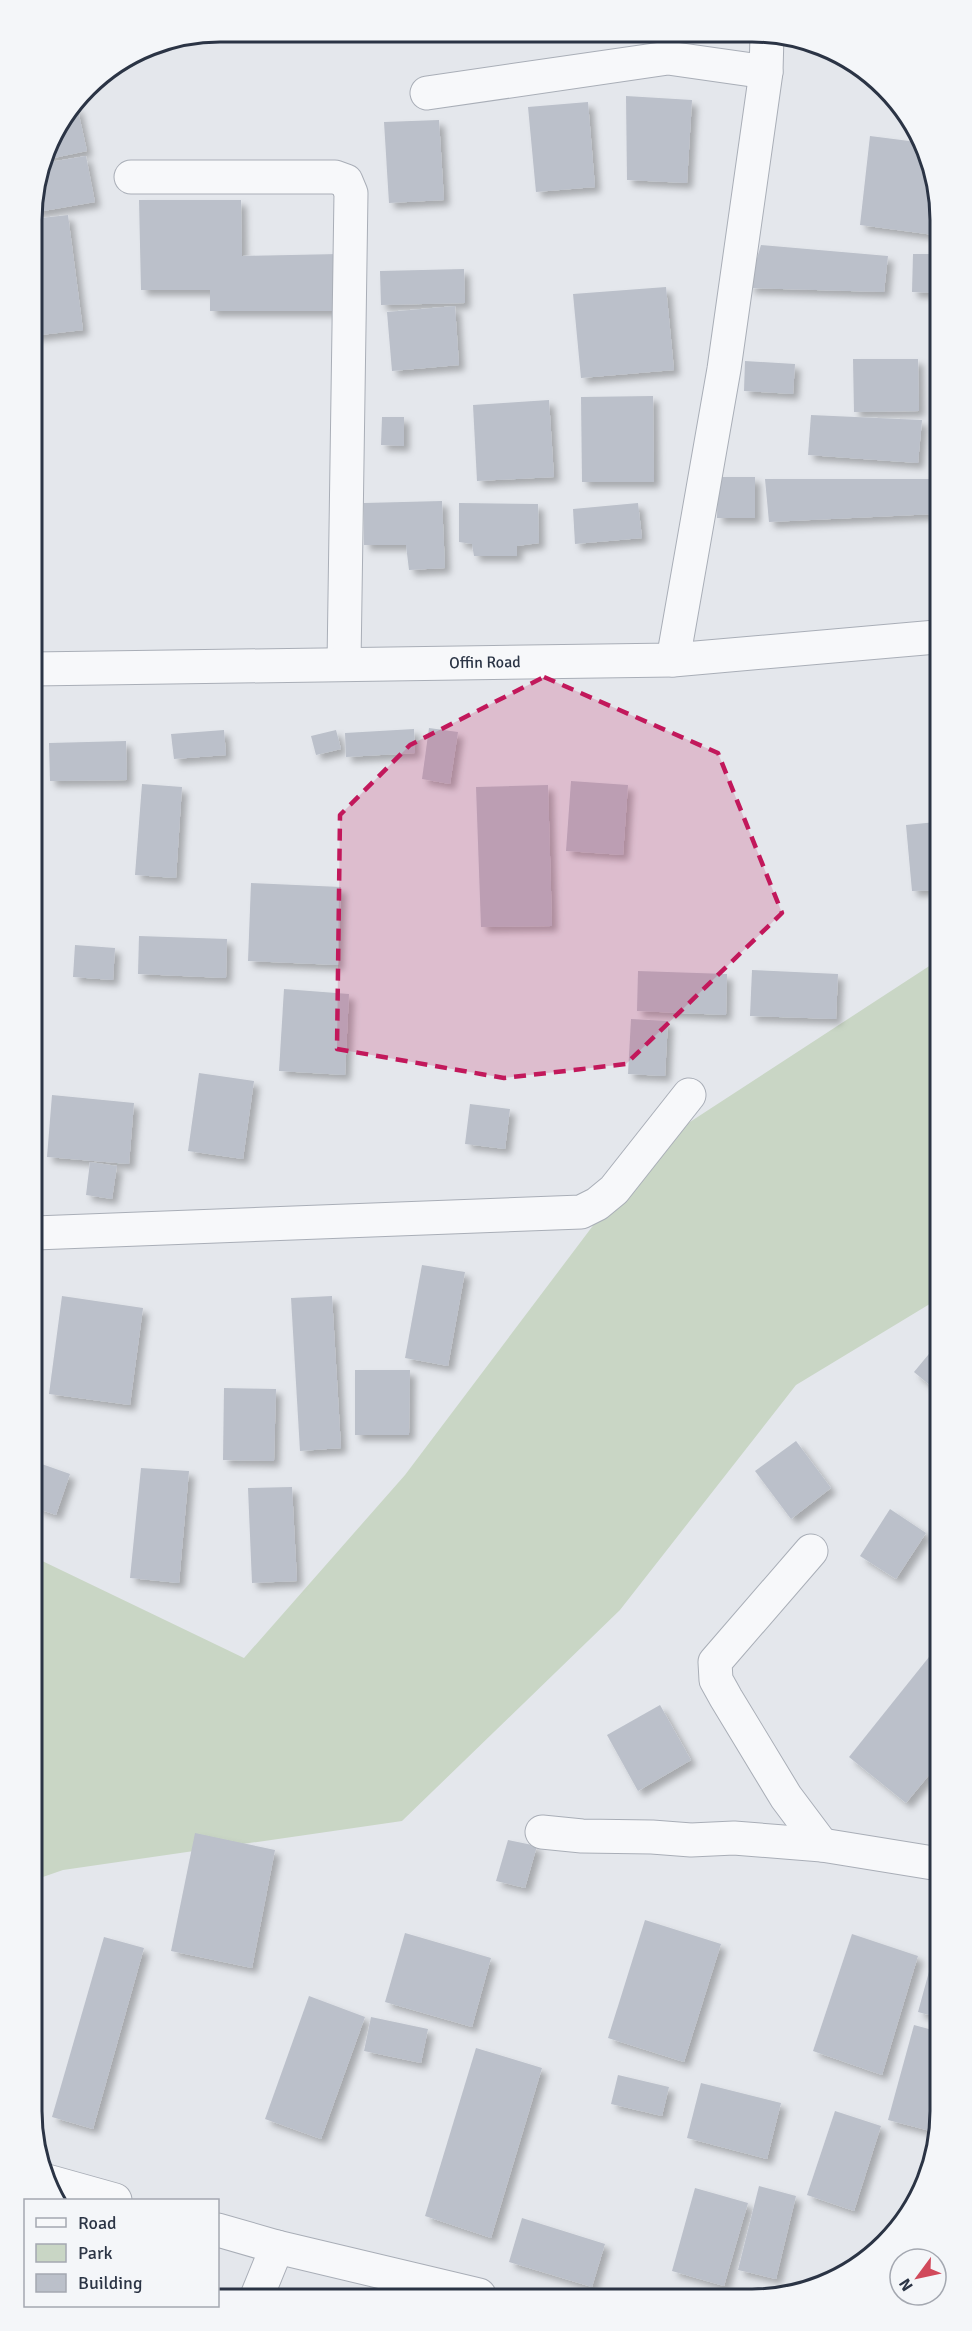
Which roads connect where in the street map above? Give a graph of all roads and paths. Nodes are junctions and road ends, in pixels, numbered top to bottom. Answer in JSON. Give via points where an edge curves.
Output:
{"nodes":[{"id":1,"x":767,"y":43,"type":"edge"},
{"id":2,"x":766,"y":72,"type":"junction"},
{"id":3,"x":427,"y":93,"type":"dead end"},
{"id":4,"x":131,"y":177,"type":"dead end"},
{"id":5,"x":930,"y":638,"type":"edge"},
{"id":6,"x":673,"y":660,"type":"junction"},
{"id":7,"x":344,"y":664,"type":"junction"},
{"id":8,"x":42,"y":669,"type":"edge"},
{"id":9,"x":690,"y":1095,"type":"dead end"},
{"id":10,"x":42,"y":1233,"type":"edge"},
{"id":11,"x":811,"y":1551,"type":"dead end"},
{"id":12,"x":542,"y":1832,"type":"dead end"},
{"id":13,"x":822,"y":1845,"type":"junction"},
{"id":14,"x":930,"y":1863,"type":"edge"},
{"id":15,"x":59,"y":2184,"type":"edge"},
{"id":16,"x":111,"y":2199,"type":"edge"},
{"id":17,"x":219,"y":2230,"type":"edge"},
{"id":18,"x":277,"y":2247,"type":"junction"},
{"id":19,"x":260,"y":2289,"type":"edge"},
{"id":20,"x":454,"y":2289,"type":"edge"}],
"edges":[{"from":1,"to":2,"type":"street"},
{"from":2,"to":3,"type":"street","via":[[668,58]]},
{"from":2,"to":6,"type":"street","via":[[724,369]]},
{"from":4,"to":7,"type":"street","via":[[335,177],[346,181],[351,193]]},
{"from":5,"to":6,"type":"street","name":"Offin Road"},
{"from":6,"to":7,"type":"street","name":"Offin Road"},
{"from":7,"to":8,"type":"street","name":"Offin Road"},
{"from":9,"to":10,"type":"street","via":[[614,1190],[580,1212]]},
{"from":11,"to":13,"type":"street","via":[[715,1662],[716,1680],[726,1698],[786,1797]]},
{"from":12,"to":13,"type":"street"},
{"from":13,"to":14,"type":"street"},
{"from":15,"to":16,"type":"street"},
{"from":17,"to":18,"type":"street"},
{"from":18,"to":19,"type":"street"},
{"from":18,"to":20,"type":"street"}]}
